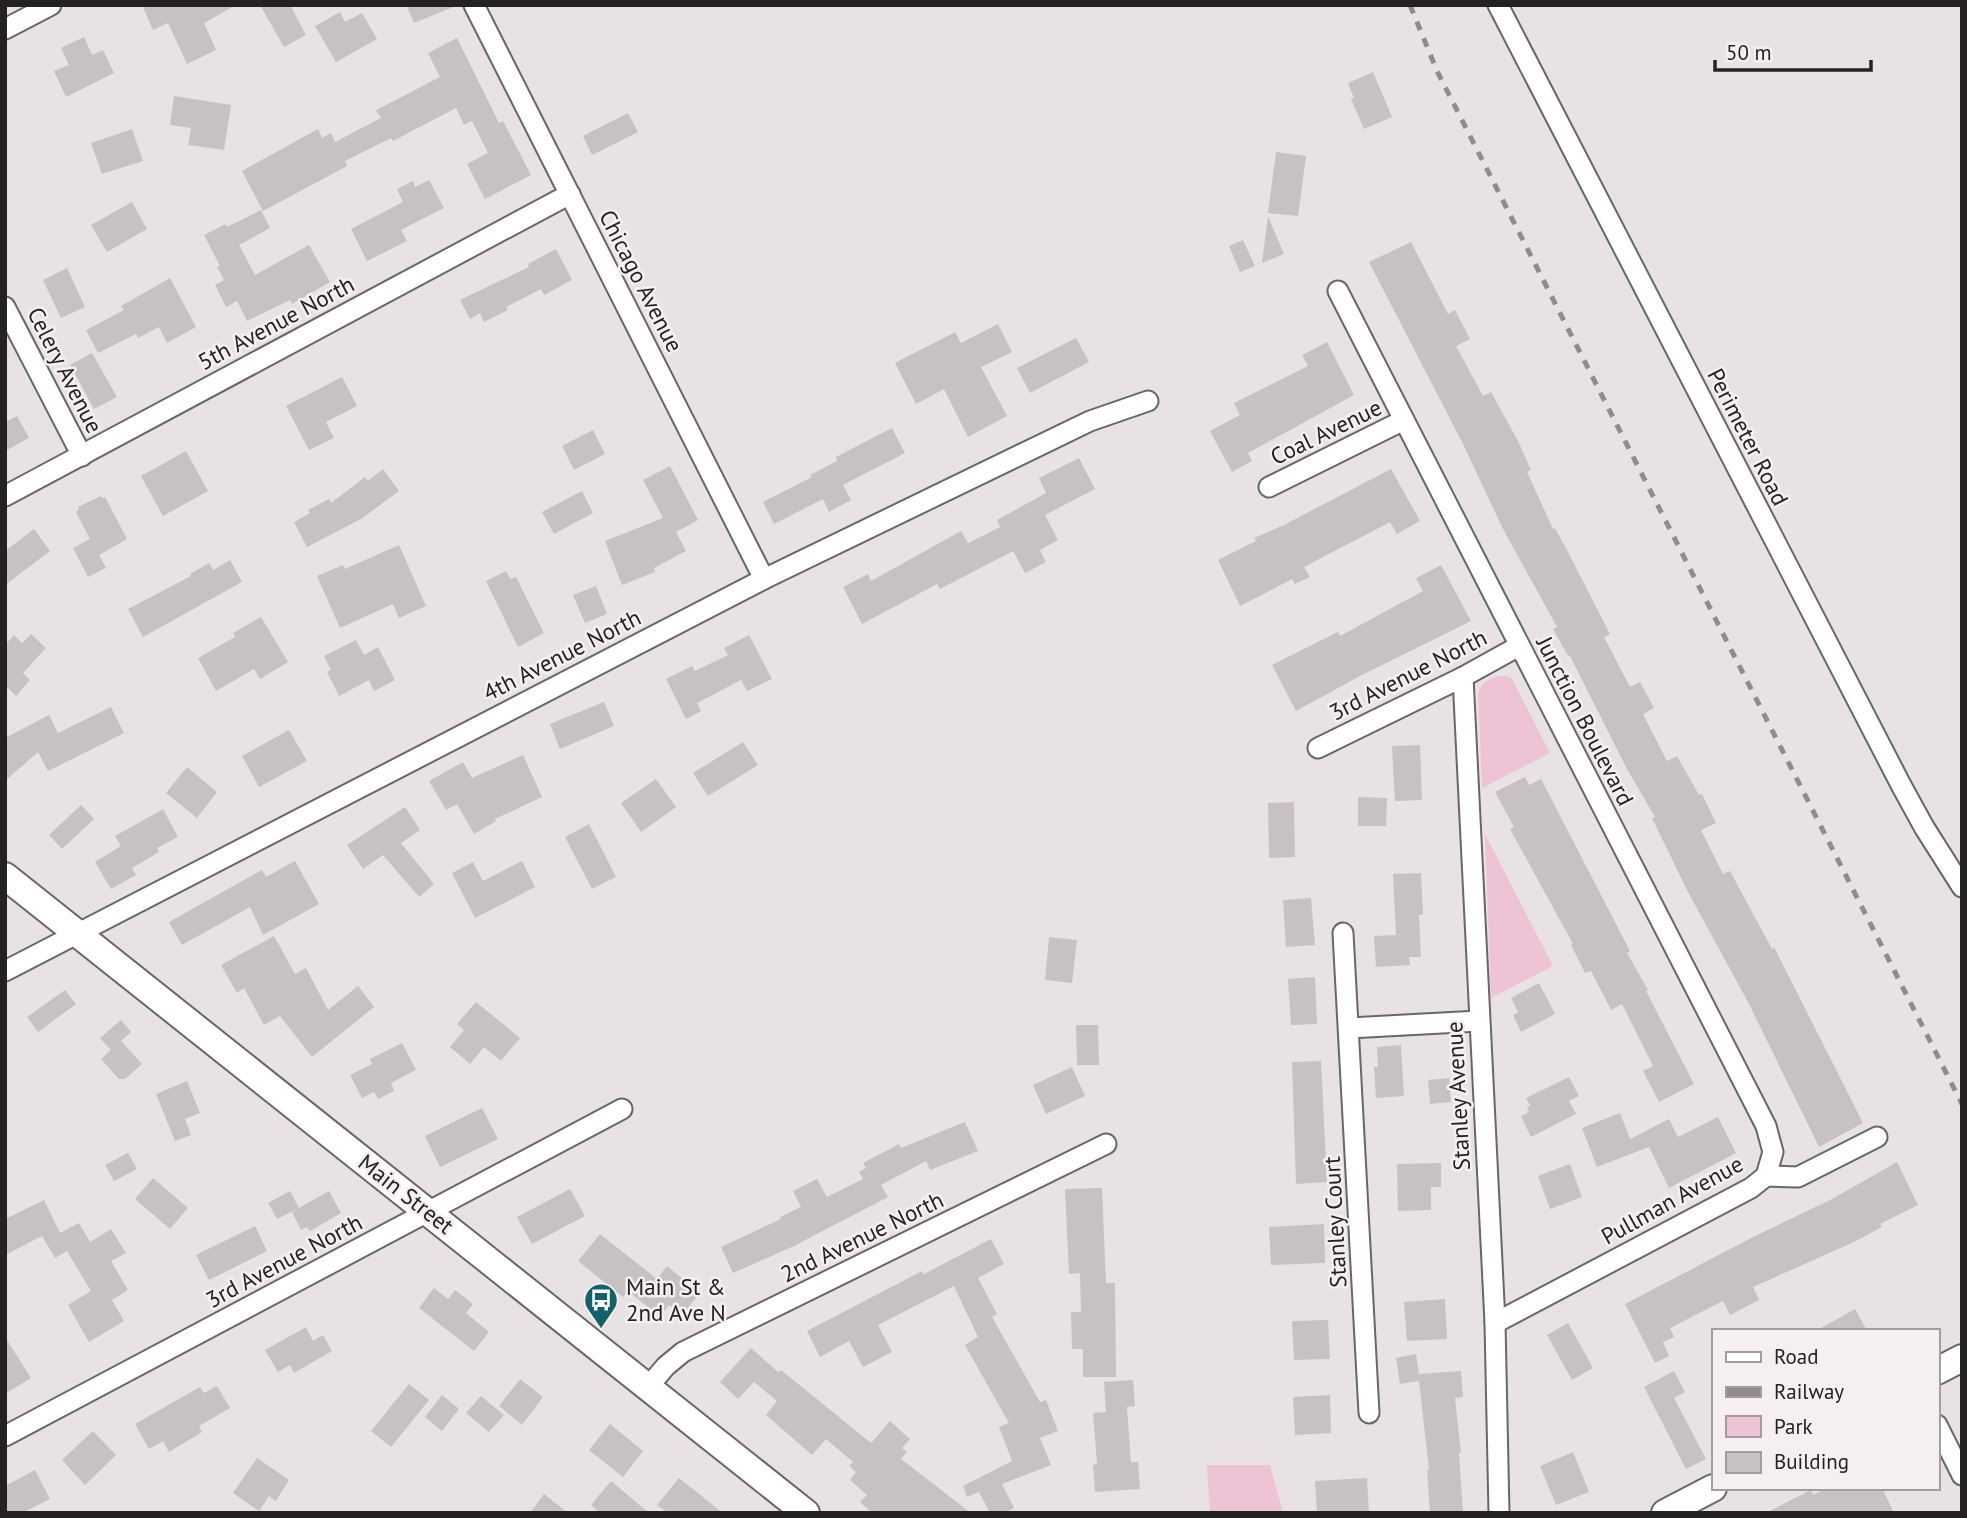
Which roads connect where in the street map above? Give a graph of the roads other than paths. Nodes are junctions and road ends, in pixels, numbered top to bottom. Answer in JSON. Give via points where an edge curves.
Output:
{"nodes":[{"id":1,"x":51,"y":5,"type":"edge"},
{"id":2,"x":474,"y":5,"type":"edge"},
{"id":3,"x":1498,"y":5,"type":"edge"},
{"id":4,"x":5,"y":29,"type":"edge"},
{"id":5,"x":570,"y":194,"type":"junction"},
{"id":6,"x":1338,"y":291,"type":"dead end"},
{"id":7,"x":5,"y":307,"type":"edge"},
{"id":8,"x":1149,"y":401,"type":"dead end"},
{"id":9,"x":1404,"y":420,"type":"junction"},
{"id":10,"x":82,"y":456,"type":"junction"},
{"id":11,"x":1269,"y":487,"type":"dead end"},
{"id":12,"x":5,"y":496,"type":"edge"},
{"id":13,"x":764,"y":579,"type":"junction"},
{"id":14,"x":1518,"y":646,"type":"junction"},
{"id":15,"x":1463,"y":677,"type":"junction"},
{"id":16,"x":1318,"y":748,"type":"dead end"},
{"id":17,"x":5,"y":876,"type":"edge"},
{"id":18,"x":1962,"y":887,"type":"edge"},
{"id":19,"x":1343,"y":933,"type":"dead end"},
{"id":20,"x":75,"y":934,"type":"junction"},
{"id":21,"x":5,"y":971,"type":"edge"},
{"id":22,"x":1479,"y":1021,"type":"junction"},
{"id":23,"x":1349,"y":1028,"type":"junction"},
{"id":24,"x":622,"y":1109,"type":"dead end"},
{"id":25,"x":1877,"y":1136,"type":"dead end"},
{"id":26,"x":1106,"y":1144,"type":"dead end"},
{"id":27,"x":1766,"y":1176,"type":"junction"},
{"id":28,"x":429,"y":1213,"type":"junction"},
{"id":29,"x":1494,"y":1323,"type":"junction"},
{"id":30,"x":1962,"y":1358,"type":"edge"},
{"id":31,"x":1939,"y":1370,"type":"edge"},
{"id":32,"x":648,"y":1387,"type":"junction"},
{"id":33,"x":1369,"y":1413,"type":"dead end"},
{"id":34,"x":1939,"y":1429,"type":"edge"},
{"id":35,"x":5,"y":1436,"type":"edge"},
{"id":36,"x":1962,"y":1475,"type":"edge"},
{"id":37,"x":1712,"y":1489,"type":"edge"},
{"id":38,"x":806,"y":1513,"type":"edge"},
{"id":39,"x":1499,"y":1513,"type":"edge"},
{"id":40,"x":1665,"y":1513,"type":"edge"}],
"edges":[{"from":1,"to":4,"type":"street"},
{"from":2,"to":5,"type":"street","name":"Chicago Avenue"},
{"from":3,"to":18,"type":"street","name":"Perimeter Road","via":[[1901,785]]},
{"from":5,"to":10,"type":"street","name":"5th Avenue North"},
{"from":5,"to":13,"type":"street","name":"Chicago Avenue"},
{"from":6,"to":9,"type":"street","name":"Junction Boulevard"},
{"from":7,"to":10,"type":"street","name":"Celery Avenue"},
{"from":8,"to":13,"type":"street","name":"4th Avenue North","via":[[1090,421]]},
{"from":9,"to":11,"type":"street","name":"Coal Avenue"},
{"from":9,"to":14,"type":"street","name":"Junction Boulevard"},
{"from":10,"to":12,"type":"street","name":"5th Avenue North"},
{"from":13,"to":20,"type":"street","name":"4th Avenue North"},
{"from":14,"to":15,"type":"street","name":"3rd Avenue North"},
{"from":14,"to":27,"type":"street","name":"Junction Boulevard","via":[[1766,1126],[1773,1152]]},
{"from":15,"to":16,"type":"street","name":"3rd Avenue North"},
{"from":15,"to":22,"type":"street","name":"Stanley Avenue"},
{"from":17,"to":20,"type":"street","name":"Main Street"},
{"from":19,"to":23,"type":"street","name":"Stanley Court"},
{"from":20,"to":21,"type":"street","name":"4th Avenue North"},
{"from":20,"to":28,"type":"street","name":"Main Street"},
{"from":22,"to":23,"type":"street"},
{"from":22,"to":29,"type":"street","name":"Stanley Avenue"},
{"from":23,"to":33,"type":"street","name":"Stanley Court"},
{"from":24,"to":28,"type":"street","name":"3rd Avenue North"},
{"from":25,"to":27,"type":"street","name":"Pullman Avenue","via":[[1798,1177]]},
{"from":26,"to":32,"type":"street","name":"2nd Avenue North","via":[[683,1352]]},
{"from":27,"to":29,"type":"street","name":"Pullman Avenue"},
{"from":28,"to":32,"type":"street","name":"Main Street"},
{"from":28,"to":35,"type":"street","name":"3rd Avenue North"},
{"from":29,"to":39,"type":"street","name":"Stanley Avenue"},
{"from":30,"to":31,"type":"street"},
{"from":32,"to":38,"type":"street","name":"Main Street"},
{"from":34,"to":36,"type":"street"},
{"from":37,"to":40,"type":"street"}]}
